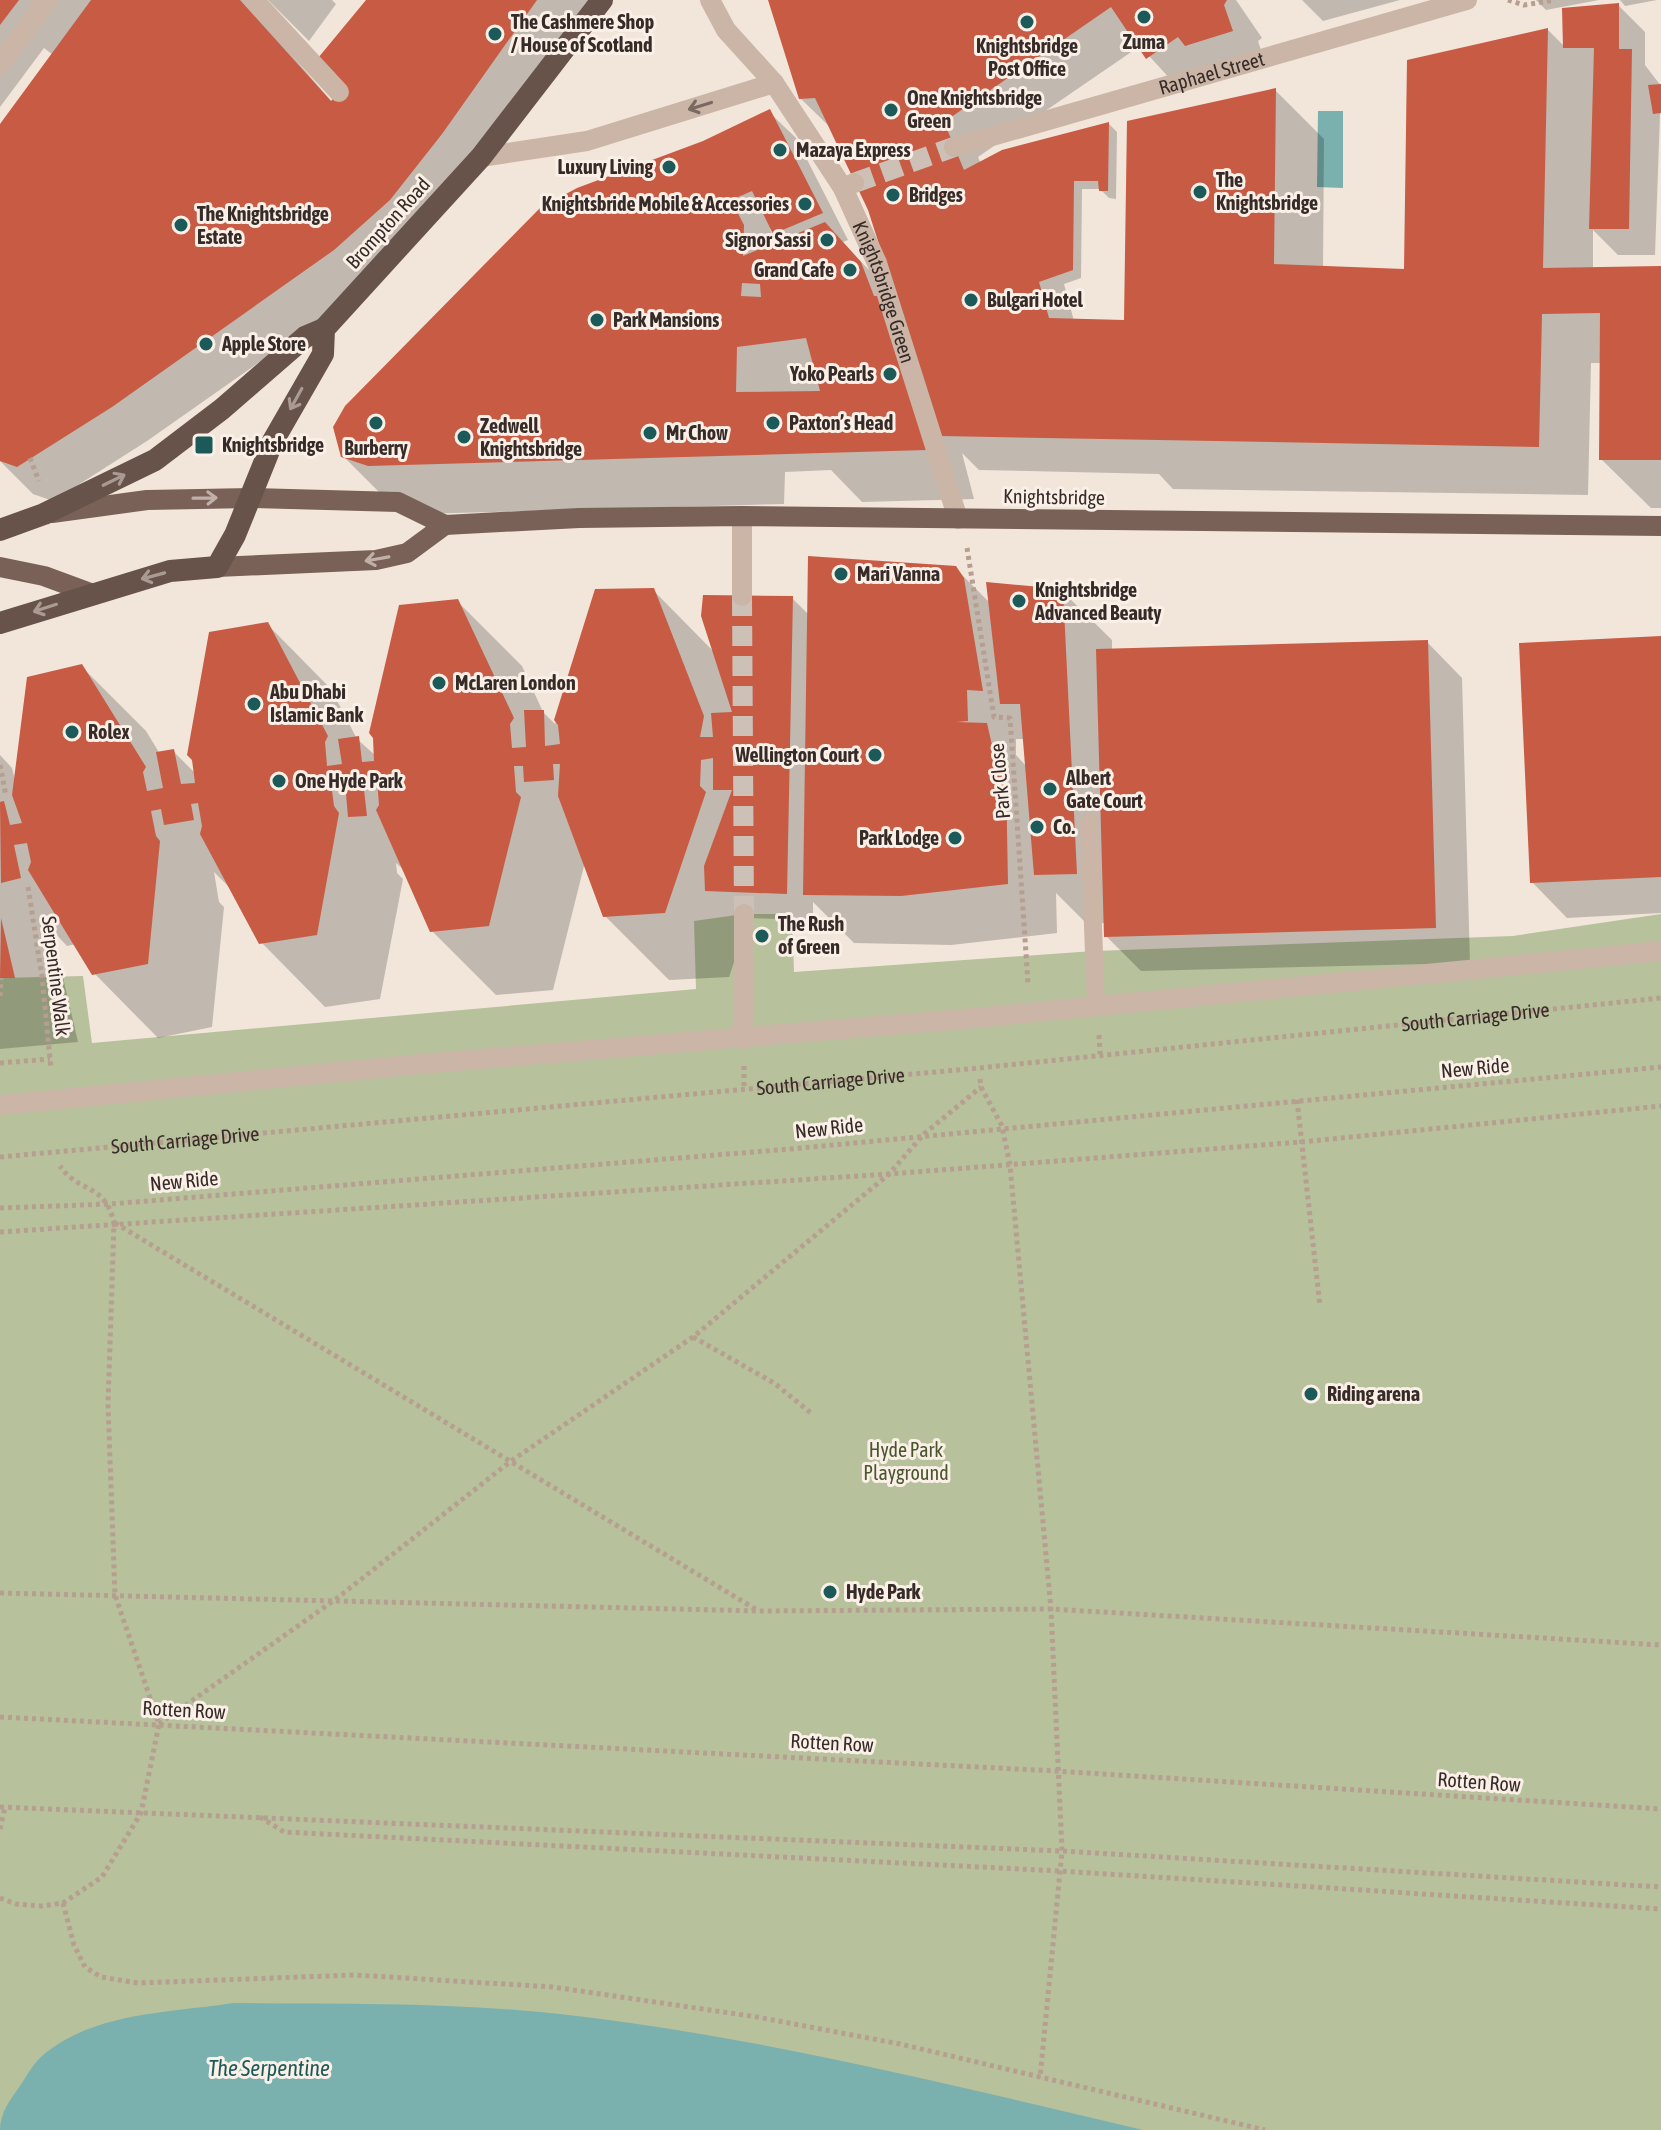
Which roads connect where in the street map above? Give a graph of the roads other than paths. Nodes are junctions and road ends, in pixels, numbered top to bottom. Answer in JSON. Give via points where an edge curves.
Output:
{"nodes":[{"id":1,"x":47,"y":0,"type":"edge"},
{"id":2,"x":254,"y":0,"type":"edge"},
{"id":3,"x":602,"y":0,"type":"edge"},
{"id":4,"x":710,"y":0,"type":"edge"},
{"id":5,"x":1467,"y":0,"type":"edge"},
{"id":6,"x":0,"y":64,"type":"edge"},
{"id":7,"x":774,"y":83,"type":"junction"},
{"id":8,"x":339,"y":92,"type":"dead end"},
{"id":9,"x":954,"y":147,"type":"tunnel mouth"},
{"id":10,"x":481,"y":157,"type":"junction"},
{"id":11,"x":324,"y":329,"type":"junction"},
{"id":12,"x":251,"y":498,"type":"junction"},
{"id":13,"x":44,"y":514,"type":"junction"},
{"id":14,"x":742,"y":516,"type":"junction"},
{"id":15,"x":958,"y":519,"type":"junction"},
{"id":16,"x":445,"y":525,"type":"junction"},
{"id":17,"x":1661,"y":526,"type":"edge"},
{"id":18,"x":0,"y":530,"type":"edge"},
{"id":19,"x":0,"y":567,"type":"edge"},
{"id":20,"x":217,"y":567,"type":"junction"},
{"id":21,"x":90,"y":593,"type":"junction"},
{"id":22,"x":742,"y":596,"type":"tunnel mouth"},
{"id":23,"x":0,"y":623,"type":"edge"},
{"id":24,"x":1089,"y":822,"type":"dead end"},
{"id":25,"x":744,"y":914,"type":"tunnel mouth"},
{"id":26,"x":1661,"y":951,"type":"edge"},
{"id":27,"x":1096,"y":1005,"type":"junction"},
{"id":28,"x":744,"y":1039,"type":"junction"},
{"id":29,"x":0,"y":1105,"type":"edge"}],
"edges":[{"from":1,"to":6,"type":"street"},
{"from":2,"to":8,"type":"street"},
{"from":3,"to":10,"type":"highway","name":"Brompton Road"},
{"from":4,"to":7,"type":"street","name":"Knightsbridge Green","via":[[726,30]]},
{"from":5,"to":9,"type":"street","name":"Raphael Street"},
{"from":7,"to":10,"type":"street","one_way":true,"via":[[587,141]]},
{"from":7,"to":15,"type":"street","name":"Knightsbridge Green","via":[[849,186]]},
{"from":10,"to":11,"type":"highway","name":"Brompton Road"},
{"from":11,"to":12,"type":"highway","name":"Brompton Road","one_way":true,"via":[[323,354],[273,441]]},
{"from":13,"to":11,"type":"highway","name":"Knightsbridge","one_way":true,"via":[[155,460],[305,337]]},
{"from":13,"to":12,"type":"main road","name":"Knightsbridge","one_way":true,"via":[[147,500]]},
{"from":12,"to":16,"type":"main road","name":"Knightsbridge","via":[[398,502]]},
{"from":12,"to":20,"type":"highway"},
{"from":13,"to":18,"type":"highway","name":"Knightsbridge"},
{"from":14,"to":15,"type":"main road","name":"Knightsbridge"},
{"from":14,"to":16,"type":"main road","name":"Knightsbridge"},
{"from":14,"to":22,"type":"street"},
{"from":15,"to":17,"type":"main road","name":"Knightsbridge"},
{"from":16,"to":20,"type":"main road","one_way":true,"via":[[407,553],[376,560]]},
{"from":19,"to":21,"type":"main road"},
{"from":20,"to":21,"type":"highway","one_way":true,"via":[[170,571]]},
{"from":21,"to":23,"type":"highway","one_way":true},
{"from":24,"to":27,"type":"lane"},
{"from":25,"to":28,"type":"street"},
{"from":26,"to":27,"type":"street"},
{"from":27,"to":28,"type":"street"},
{"from":28,"to":29,"type":"street"}]}
